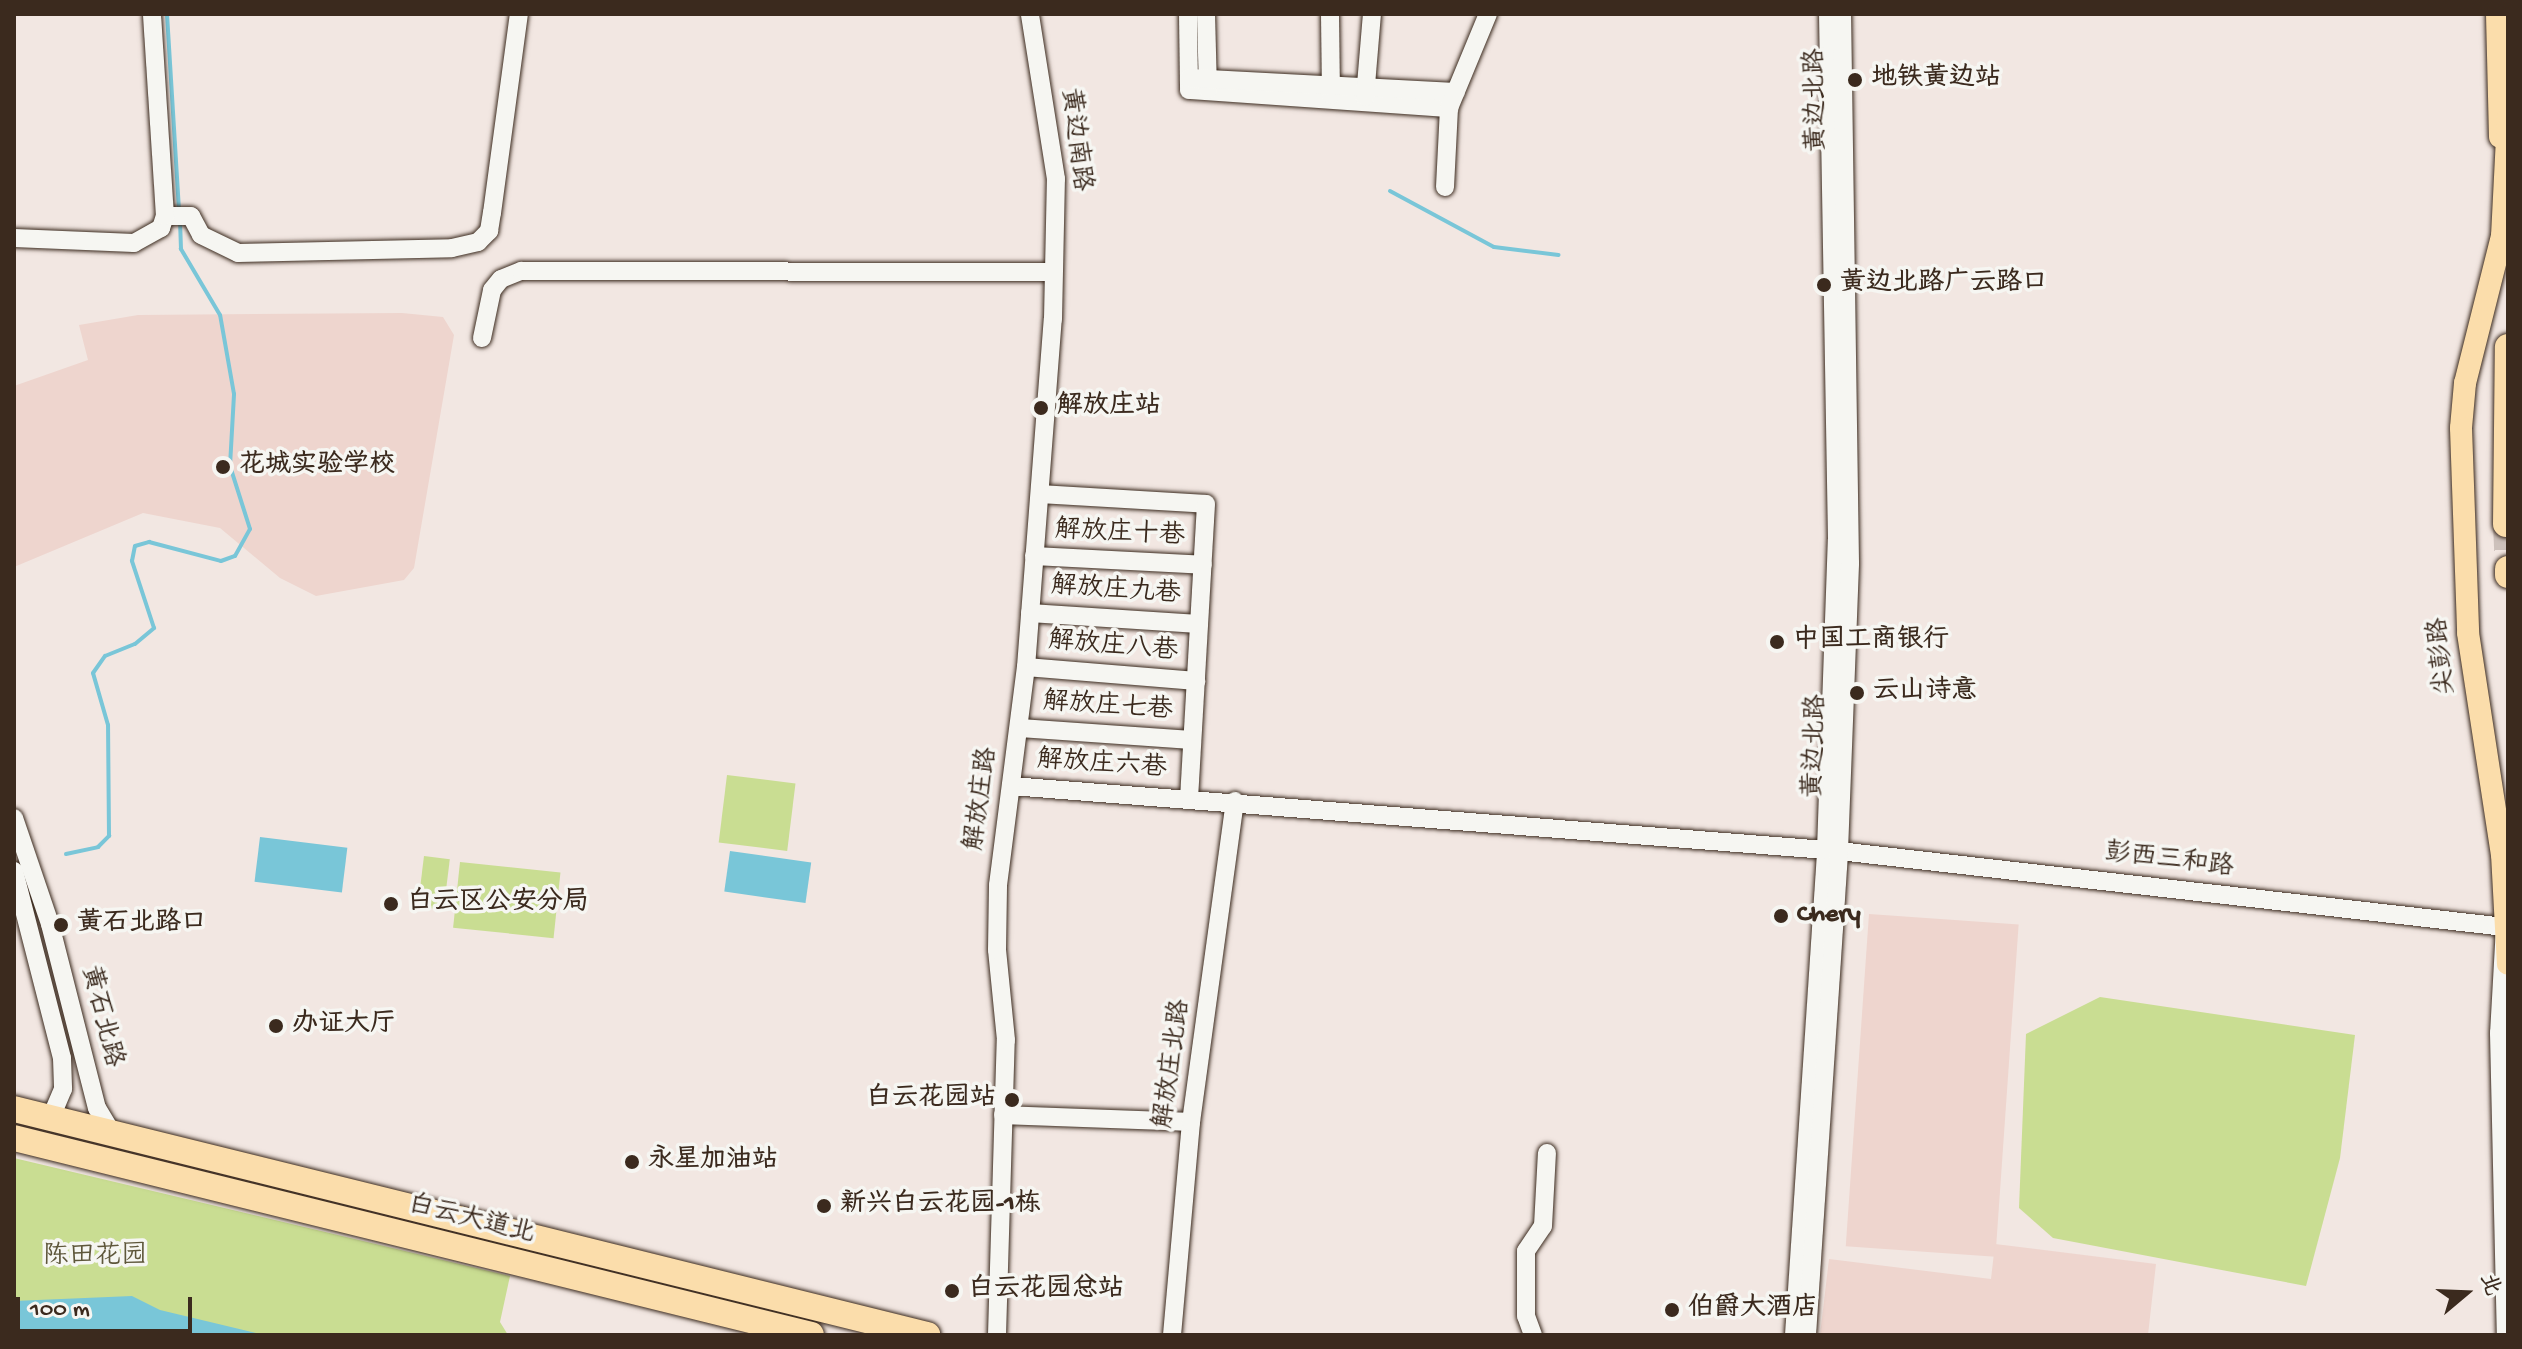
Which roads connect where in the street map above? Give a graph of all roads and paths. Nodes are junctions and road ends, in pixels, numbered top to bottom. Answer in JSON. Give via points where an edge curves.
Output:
{"nodes":[{"id":1,"x":152,"y":14,"type":"edge"},
{"id":2,"x":519,"y":14,"type":"edge"},
{"id":3,"x":1030,"y":14,"type":"edge"},
{"id":4,"x":1188,"y":14,"type":"edge"},
{"id":5,"x":1206,"y":14,"type":"edge"},
{"id":6,"x":1330,"y":14,"type":"edge"},
{"id":7,"x":1372,"y":14,"type":"edge"},
{"id":8,"x":1488,"y":14,"type":"edge"},
{"id":9,"x":1828,"y":14,"type":"edge"},
{"id":10,"x":1842,"y":14,"type":"edge"},
{"id":11,"x":2497,"y":14,"type":"edge"},
{"id":12,"x":1201,"y":83,"type":"junction"},
{"id":13,"x":1331,"y":94,"type":"junction"},
{"id":14,"x":1452,"y":100,"type":"junction"},
{"id":15,"x":1365,"y":104,"type":"junction"},
{"id":16,"x":2508,"y":118,"type":"edge"},
{"id":17,"x":1445,"y":187,"type":"dead end"},
{"id":18,"x":2505,"y":203,"type":"junction"},
{"id":19,"x":165,"y":216,"type":"junction"},
{"id":20,"x":14,"y":238,"type":"edge"},
{"id":21,"x":1053,"y":272,"type":"junction"},
{"id":22,"x":482,"y":338,"type":"dead end"},
{"id":23,"x":2508,"y":347,"type":"edge"},
{"id":24,"x":1040,"y":494,"type":"junction"},
{"id":25,"x":2506,"y":524,"type":"edge"},
{"id":26,"x":1034,"y":556,"type":"junction"},
{"id":27,"x":1203,"y":565,"type":"junction"},
{"id":28,"x":2508,"y":569,"type":"edge"},
{"id":29,"x":2508,"y":575,"type":"edge"},
{"id":30,"x":1030,"y":613,"type":"junction"},
{"id":31,"x":1199,"y":624,"type":"junction"},
{"id":32,"x":1026,"y":667,"type":"junction"},
{"id":33,"x":1196,"y":681,"type":"junction"},
{"id":34,"x":1020,"y":728,"type":"junction"},
{"id":35,"x":1192,"y":740,"type":"junction"},
{"id":36,"x":1011,"y":786,"type":"junction"},
{"id":37,"x":1189,"y":797,"type":"junction"},
{"id":38,"x":1235,"y":801,"type":"junction"},
{"id":39,"x":14,"y":818,"type":"edge"},
{"id":40,"x":1833,"y":850,"type":"junction"},
{"id":41,"x":14,"y":871,"type":"edge"},
{"id":42,"x":2505,"y":927,"type":"junction"},
{"id":43,"x":2508,"y":964,"type":"edge"},
{"id":44,"x":82,"y":1053,"type":"junction"},
{"id":45,"x":62,"y":1058,"type":"junction"},
{"id":46,"x":14,"y":1109,"type":"edge"},
{"id":47,"x":1003,"y":1115,"type":"junction"},
{"id":48,"x":50,"y":1119,"type":"junction"},
{"id":49,"x":1191,"y":1122,"type":"junction"},
{"id":50,"x":113,"y":1135,"type":"junction"},
{"id":51,"x":14,"y":1138,"type":"edge"},
{"id":52,"x":1547,"y":1153,"type":"dead end"},
{"id":53,"x":811,"y":1335,"type":"edge"},
{"id":54,"x":927,"y":1335,"type":"edge"},
{"id":55,"x":997,"y":1335,"type":"edge"},
{"id":56,"x":1172,"y":1335,"type":"edge"},
{"id":57,"x":1533,"y":1335,"type":"edge"},
{"id":58,"x":1794,"y":1335,"type":"edge"},
{"id":59,"x":1807,"y":1335,"type":"edge"},
{"id":60,"x":2506,"y":1335,"type":"edge"}],
"edges":[{"from":1,"to":19,"type":"street"},
{"from":2,"to":19,"type":"street","via":[[489,231],[478,242],[452,248],[238,253],[201,235],[191,216]]},
{"from":3,"to":21,"type":"street","name":"黄边南路","via":[[1056,179]]},
{"from":4,"to":12,"type":"street"},
{"from":5,"to":12,"type":"street"},
{"from":6,"to":13,"type":"street"},
{"from":7,"to":15,"type":"street"},
{"from":8,"to":14,"type":"street"},
{"from":9,"to":40,"type":"street","name":"黄边北路","via":[[1838,496]]},
{"from":10,"to":40,"type":"street","name":"黄边北路","via":[[1851,503]]},
{"from":11,"to":18,"type":"main road"},
{"from":12,"to":13,"type":"street"},
{"from":13,"to":14,"type":"street"},
{"from":13,"to":15,"type":"street"},
{"from":14,"to":15,"type":"street"},
{"from":14,"to":17,"type":"street"},
{"from":16,"to":18,"type":"main road","name":"尖彭路"},
{"from":18,"to":42,"type":"main road","name":"尖彭路","via":[[2497,265],[2465,383],[2461,428],[2468,633],[2499,835]]},
{"from":19,"to":20,"type":"street","via":[[150,238],[134,243]]},
{"from":21,"to":22,"type":"street","via":[[521,271],[501,279],[492,290]]},
{"from":21,"to":24,"type":"street","name":"解放庄路"},
{"from":23,"to":25,"type":"highway"},
{"from":24,"to":26,"type":"street","name":"解放庄路"},
{"from":24,"to":27,"type":"street","via":[[1206,504]]},
{"from":26,"to":27,"type":"street","name":"解放庄十巷"},
{"from":26,"to":30,"type":"street","name":"解放庄路"},
{"from":27,"to":31,"type":"street"},
{"from":28,"to":29,"type":"highway"},
{"from":30,"to":31,"type":"street","name":"解放庄九巷"},
{"from":30,"to":32,"type":"street","name":"解放庄路"},
{"from":31,"to":33,"type":"street"},
{"from":32,"to":33,"type":"street","name":"解放庄八巷"},
{"from":32,"to":34,"type":"street","name":"解放庄路"},
{"from":33,"to":35,"type":"street"},
{"from":34,"to":35,"type":"street","name":"解放庄七巷"},
{"from":34,"to":36,"type":"street","name":"解放庄路"},
{"from":35,"to":37,"type":"street"},
{"from":36,"to":37,"type":"street","name":"解放庄六巷"},
{"from":36,"to":47,"type":"street","name":"解放庄路","via":[[997,919],[1005,1013]]},
{"from":37,"to":38,"type":"street","name":"解放庄六巷"},
{"from":38,"to":40,"type":"street","name":"彭西三和路"},
{"from":38,"to":49,"type":"street","name":"解放庄北路"},
{"from":39,"to":44,"type":"street","name":"黄石北路","via":[[41,895]]},
{"from":40,"to":42,"type":"street","name":"彭西三和路"},
{"from":40,"to":58,"type":"street","name":"黄边北路"},
{"from":40,"to":59,"type":"street","name":"黄边北路"},
{"from":41,"to":45,"type":"street","name":"黄石北路"},
{"from":42,"to":43,"type":"main road"},
{"from":42,"to":60,"type":"street","name":"尖彭路","via":[[2499,1048]]},
{"from":44,"to":45,"type":"street","via":[[73,1064]]},
{"from":44,"to":50,"type":"street","name":"黄石北路","via":[[97,1108]]},
{"from":45,"to":48,"type":"street","name":"黄石北路","via":[[63,1089]]},
{"from":46,"to":48,"type":"highway","name":"白云大道北"},
{"from":47,"to":49,"type":"street"},
{"from":47,"to":55,"type":"street","name":"解放庄路"},
{"from":48,"to":50,"type":"highway","name":"白云大道北"},
{"from":49,"to":56,"type":"street","name":"解放庄北路"},
{"from":50,"to":54,"type":"highway","name":"白云大道北"},
{"from":51,"to":53,"type":"highway","name":"白云大道北"},
{"from":52,"to":57,"type":"street","via":[[1543,1226],[1526,1251],[1526,1316]]}]}
